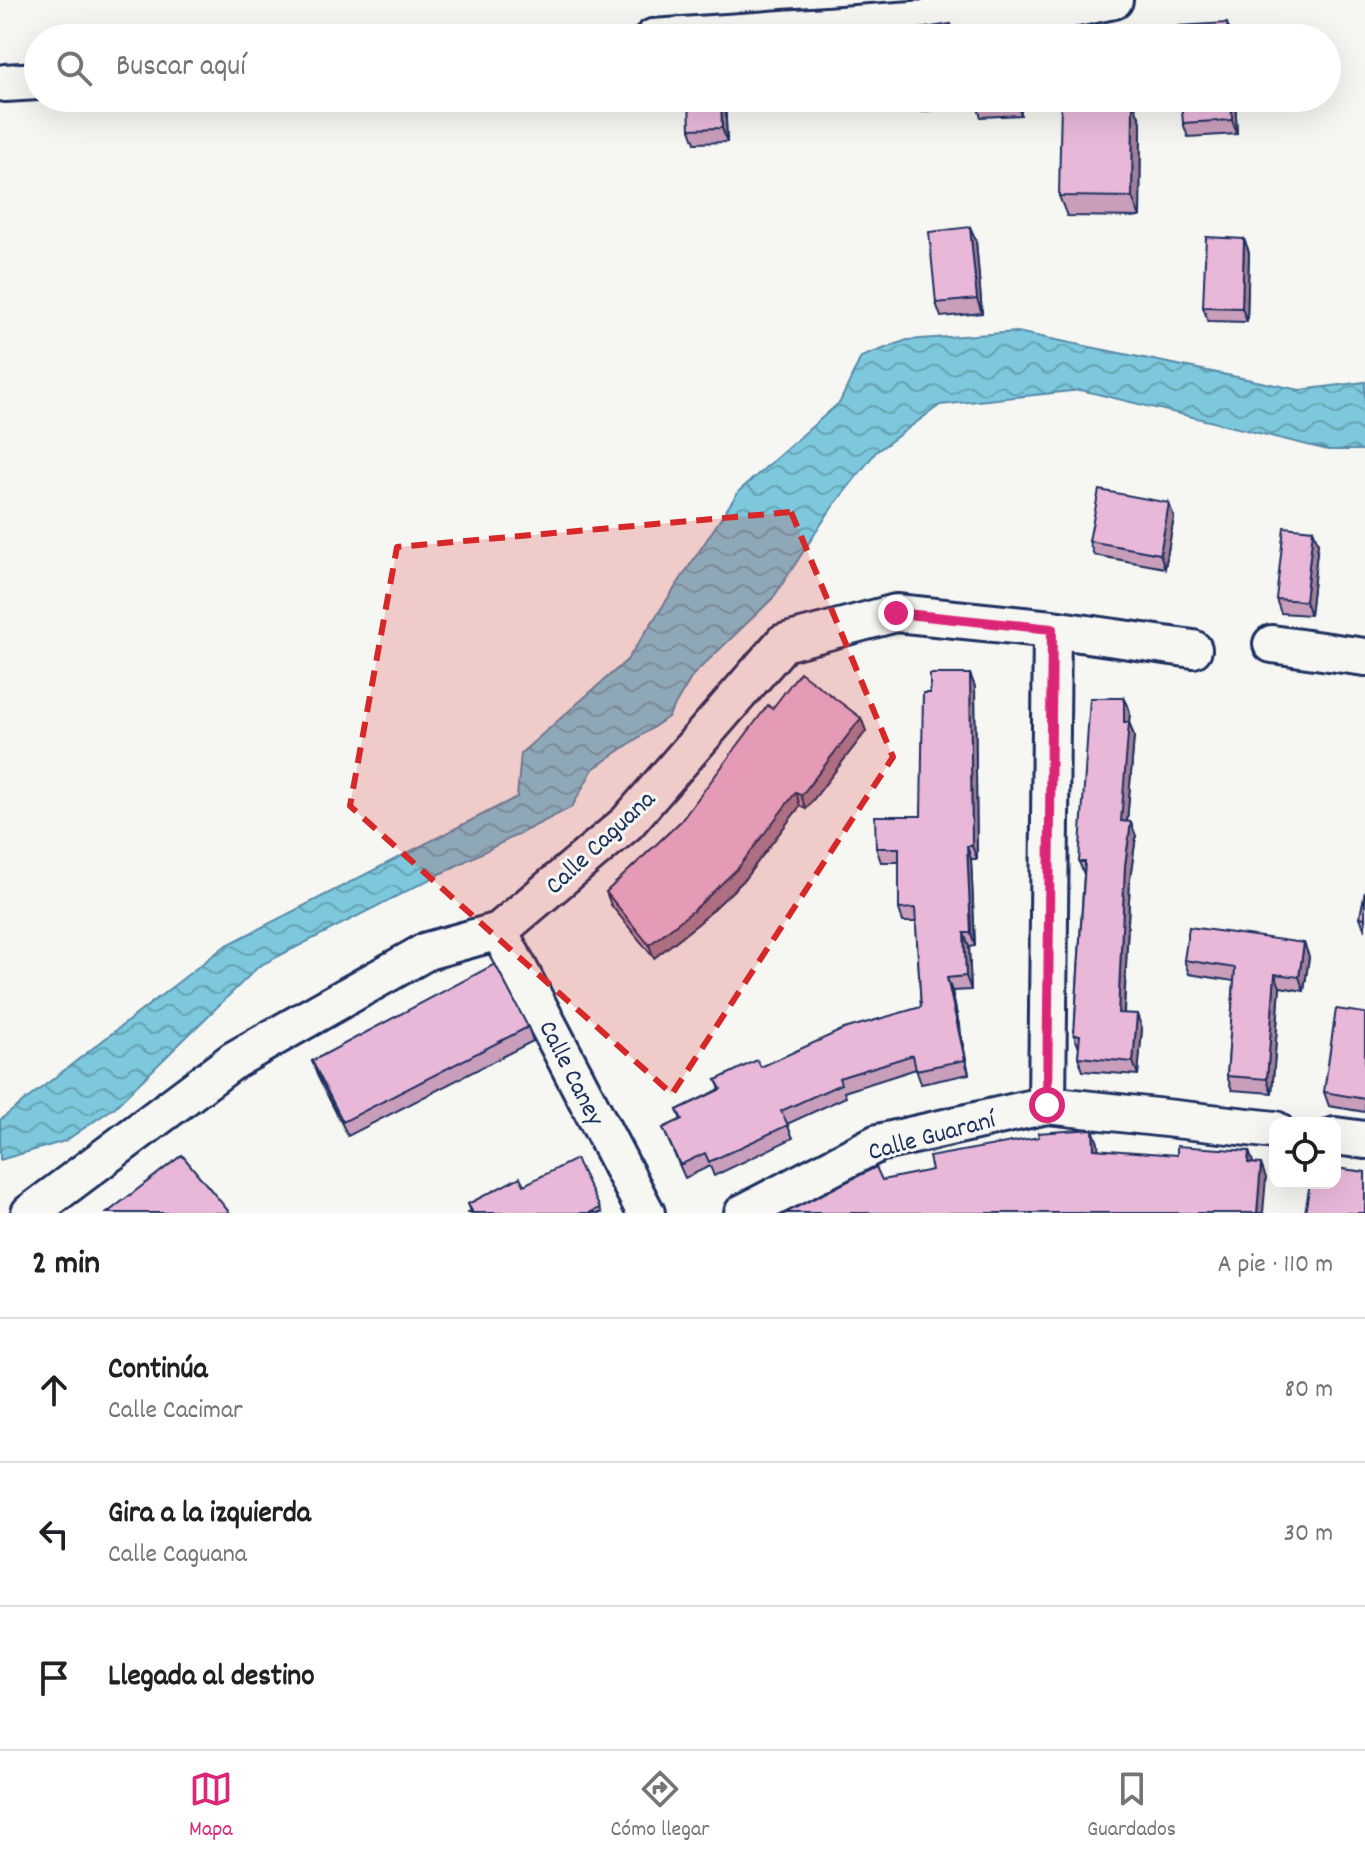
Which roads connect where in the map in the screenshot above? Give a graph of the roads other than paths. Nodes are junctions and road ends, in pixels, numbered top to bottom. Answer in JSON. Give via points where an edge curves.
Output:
{"nodes":[{"id":1,"x":1114,"y":0,"type":"edge"},
{"id":2,"x":855,"y":24,"type":"edge"},
{"id":3,"x":1052,"y":629,"type":"junction"},
{"id":4,"x":1272,"y":644,"type":"dead end"},
{"id":5,"x":1193,"y":649,"type":"dead end"},
{"id":6,"x":1365,"y":657,"type":"edge"},
{"id":7,"x":499,"y":931,"type":"junction"},
{"id":8,"x":1047,"y":1105,"type":"junction"},
{"id":9,"x":1269,"y":1129,"type":"edge"},
{"id":10,"x":1341,"y":1137,"type":"edge"},
{"id":11,"x":1365,"y":1140,"type":"edge"},
{"id":12,"x":30,"y":1213,"type":"edge"},
{"id":13,"x":646,"y":1213,"type":"edge"},
{"id":14,"x":743,"y":1213,"type":"edge"}],
"edges":[{"from":1,"to":2,"type":"street","via":[[1072,9]]},
{"from":3,"to":5,"type":"street","name":"Calle Caguana"},
{"from":3,"to":7,"type":"street","name":"Calle Caguana","via":[[896,613],[783,643],[627,823]]},
{"from":3,"to":8,"type":"street"},
{"from":4,"to":6,"type":"street"},
{"from":7,"to":12,"type":"street","name":"Calle Caguana","via":[[427,951],[234,1060]]},
{"from":7,"to":13,"type":"street","name":"Calle Caney"},
{"from":8,"to":9,"type":"street","name":"Calle Guaraní"},
{"from":8,"to":14,"type":"street","name":"Calle Guaraní","via":[[878,1143]]},
{"from":10,"to":11,"type":"street"}]}
